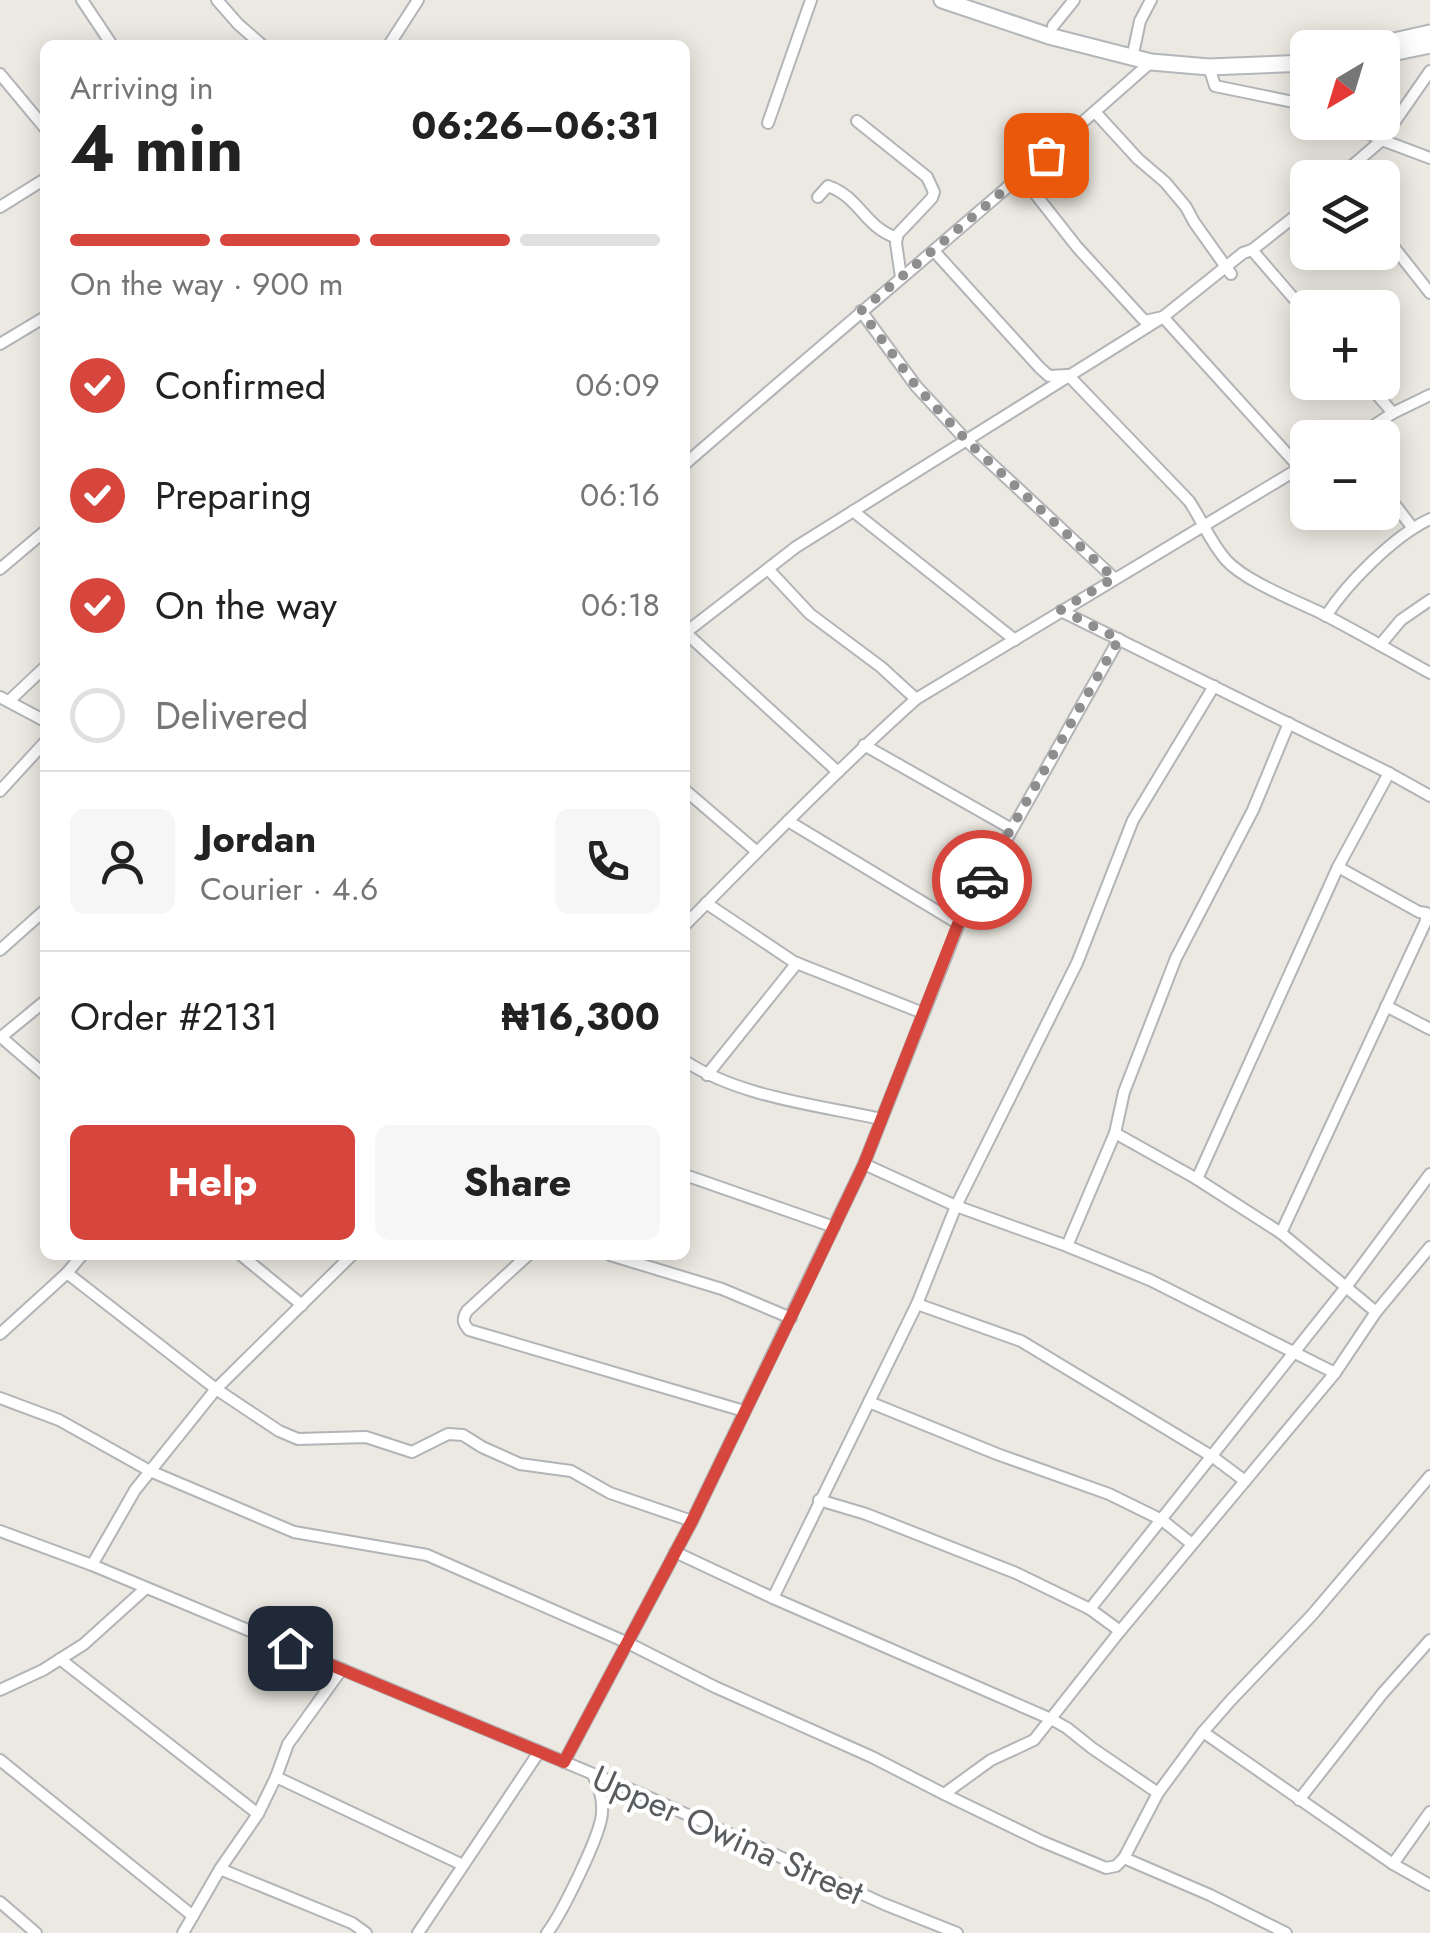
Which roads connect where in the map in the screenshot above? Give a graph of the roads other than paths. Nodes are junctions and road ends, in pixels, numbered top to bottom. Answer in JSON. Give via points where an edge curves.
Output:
{"nodes":[{"id":1,"x":82,"y":0,"type":"edge"},
{"id":2,"x":217,"y":0,"type":"edge"},
{"id":3,"x":418,"y":0,"type":"edge"},
{"id":4,"x":810,"y":0,"type":"edge"},
{"id":5,"x":942,"y":0,"type":"edge"},
{"id":6,"x":972,"y":0,"type":"edge"},
{"id":7,"x":1074,"y":0,"type":"edge"},
{"id":8,"x":1150,"y":0,"type":"edge"},
{"id":9,"x":1053,"y":26,"type":"junction"},
{"id":10,"x":1430,"y":33,"type":"edge"},
{"id":11,"x":109,"y":40,"type":"edge"},
{"id":12,"x":252,"y":40,"type":"edge"},
{"id":13,"x":392,"y":40,"type":"edge"},
{"id":14,"x":1400,"y":40,"type":"edge"},
{"id":15,"x":1430,"y":45,"type":"edge"},
{"id":16,"x":1134,"y":49,"type":"junction"},
{"id":17,"x":1400,"y":51,"type":"edge"},
{"id":18,"x":1290,"y":55,"type":"edge"},
{"id":19,"x":1151,"y":62,"type":"junction"},
{"id":20,"x":1290,"y":64,"type":"edge"},
{"id":21,"x":1209,"y":67,"type":"junction"},
{"id":22,"x":1430,"y":72,"type":"edge"},
{"id":23,"x":0,"y":74,"type":"edge"},
{"id":24,"x":1290,"y":101,"type":"edge"},
{"id":25,"x":1095,"y":112,"type":"junction"},
{"id":26,"x":1400,"y":114,"type":"edge"},
{"id":27,"x":857,"y":121,"type":"dead end"},
{"id":28,"x":40,"y":122,"type":"edge"},
{"id":29,"x":768,"y":123,"type":"dead end"},
{"id":30,"x":1382,"y":140,"type":"joint"},
{"id":31,"x":1430,"y":158,"type":"edge"},
{"id":32,"x":1359,"y":160,"type":"edge"},
{"id":33,"x":1022,"y":176,"type":"junction"},
{"id":34,"x":40,"y":182,"type":"edge"},
{"id":35,"x":818,"y":197,"type":"dead end"},
{"id":36,"x":0,"y":206,"type":"edge"},
{"id":37,"x":1290,"y":220,"type":"edge"},
{"id":38,"x":896,"y":238,"type":"junction"},
{"id":39,"x":1252,"y":250,"type":"junction"},
{"id":40,"x":934,"y":251,"type":"junction"},
{"id":41,"x":1400,"y":255,"type":"edge"},
{"id":42,"x":1232,"y":274,"type":"dead end"},
{"id":43,"x":900,"y":277,"type":"junction"},
{"id":44,"x":1430,"y":293,"type":"edge"},
{"id":45,"x":1290,"y":294,"type":"edge"},
{"id":46,"x":861,"y":311,"type":"junction"},
{"id":47,"x":1163,"y":317,"type":"junction"},
{"id":48,"x":40,"y":320,"type":"edge"},
{"id":49,"x":0,"y":344,"type":"edge"},
{"id":50,"x":1068,"y":376,"type":"junction"},
{"id":51,"x":1430,"y":395,"type":"edge"},
{"id":52,"x":1382,"y":400,"type":"edge"},
{"id":53,"x":1393,"y":413,"type":"junction"},
{"id":54,"x":1383,"y":420,"type":"edge"},
{"id":55,"x":967,"y":441,"type":"junction"},
{"id":56,"x":1290,"y":451,"type":"edge"},
{"id":57,"x":690,"y":460,"type":"edge"},
{"id":58,"x":1290,"y":473,"type":"edge"},
{"id":59,"x":853,"y":510,"type":"junction"},
{"id":60,"x":1400,"y":511,"type":"edge"},
{"id":61,"x":1430,"y":520,"type":"edge"},
{"id":62,"x":1202,"y":526,"type":"junction"},
{"id":63,"x":1412,"y":527,"type":"junction"},
{"id":64,"x":40,"y":535,"type":"edge"},
{"id":65,"x":768,"y":569,"type":"junction"},
{"id":66,"x":0,"y":570,"type":"edge"},
{"id":67,"x":1114,"y":578,"type":"junction"},
{"id":68,"x":1430,"y":600,"type":"edge"},
{"id":69,"x":1061,"y":610,"type":"junction"},
{"id":70,"x":1326,"y":616,"type":"junction"},
{"id":71,"x":690,"y":630,"type":"edge"},
{"id":72,"x":690,"y":637,"type":"edge"},
{"id":73,"x":1119,"y":639,"type":"junction"},
{"id":74,"x":1016,"y":640,"type":"junction"},
{"id":75,"x":1380,"y":645,"type":"junction"},
{"id":76,"x":40,"y":671,"type":"edge"},
{"id":77,"x":1430,"y":674,"type":"edge"},
{"id":78,"x":1214,"y":686,"type":"junction"},
{"id":79,"x":4,"y":699,"type":"edge"},
{"id":80,"x":916,"y":699,"type":"junction"},
{"id":81,"x":40,"y":718,"type":"edge"},
{"id":82,"x":1289,"y":723,"type":"junction"},
{"id":83,"x":864,"y":746,"type":"junction"},
{"id":84,"x":40,"y":748,"type":"edge"},
{"id":85,"x":838,"y":772,"type":"junction"},
{"id":86,"x":1389,"y":773,"type":"junction"},
{"id":87,"x":0,"y":792,"type":"edge"},
{"id":88,"x":690,"y":794,"type":"edge"},
{"id":89,"x":1430,"y":796,"type":"edge"},
{"id":90,"x":788,"y":821,"type":"junction"},
{"id":91,"x":1010,"y":828,"type":"junction"},
{"id":92,"x":756,"y":851,"type":"junction"},
{"id":93,"x":1338,"y":868,"type":"junction"},
{"id":94,"x":706,"y":903,"type":"junction"},
{"id":95,"x":40,"y":914,"type":"edge"},
{"id":96,"x":1428,"y":914,"type":"edge"},
{"id":97,"x":690,"y":919,"type":"edge"},
{"id":98,"x":958,"y":924,"type":"junction"},
{"id":99,"x":0,"y":950,"type":"edge"},
{"id":100,"x":797,"y":964,"type":"junction"},
{"id":101,"x":40,"y":1005,"type":"edge"},
{"id":102,"x":1386,"y":1006,"type":"junction"},
{"id":103,"x":923,"y":1013,"type":"junction"},
{"id":104,"x":1430,"y":1029,"type":"edge"},
{"id":105,"x":0,"y":1037,"type":"edge"},
{"id":106,"x":690,"y":1064,"type":"edge"},
{"id":107,"x":40,"y":1071,"type":"edge"},
{"id":108,"x":707,"y":1075,"type":"junction"},
{"id":109,"x":881,"y":1119,"type":"junction"},
{"id":110,"x":1115,"y":1132,"type":"junction"},
{"id":111,"x":864,"y":1164,"type":"junction"},
{"id":112,"x":1430,"y":1174,"type":"edge"},
{"id":113,"x":690,"y":1177,"type":"edge"},
{"id":114,"x":1197,"y":1179,"type":"junction"},
{"id":115,"x":956,"y":1206,"type":"junction"},
{"id":116,"x":834,"y":1227,"type":"junction"},
{"id":117,"x":1281,"y":1233,"type":"junction"},
{"id":118,"x":1067,"y":1246,"type":"junction"},
{"id":119,"x":1428,"y":1255,"type":"edge"},
{"id":120,"x":78,"y":1260,"type":"edge"},
{"id":121,"x":247,"y":1260,"type":"edge"},
{"id":122,"x":347,"y":1260,"type":"edge"},
{"id":123,"x":523,"y":1260,"type":"edge"},
{"id":124,"x":626,"y":1260,"type":"edge"},
{"id":125,"x":66,"y":1273,"type":"junction"},
{"id":126,"x":1346,"y":1287,"type":"junction"},
{"id":127,"x":917,"y":1304,"type":"junction"},
{"id":128,"x":302,"y":1305,"type":"junction"},
{"id":129,"x":1376,"y":1312,"type":"junction"},
{"id":130,"x":790,"y":1318,"type":"junction"},
{"id":131,"x":0,"y":1334,"type":"edge"},
{"id":132,"x":1295,"y":1352,"type":"junction"},
{"id":133,"x":1334,"y":1373,"type":"junction"},
{"id":134,"x":216,"y":1389,"type":"junction"},
{"id":135,"x":0,"y":1398,"type":"edge"},
{"id":136,"x":869,"y":1402,"type":"junction"},
{"id":137,"x":744,"y":1411,"type":"junction"},
{"id":138,"x":1213,"y":1457,"type":"junction"},
{"id":139,"x":150,"y":1471,"type":"junction"},
{"id":140,"x":1430,"y":1476,"type":"edge"},
{"id":141,"x":1246,"y":1481,"type":"junction"},
{"id":142,"x":819,"y":1500,"type":"junction"},
{"id":143,"x":1162,"y":1520,"type":"junction"},
{"id":144,"x":692,"y":1521,"type":"junction"},
{"id":145,"x":0,"y":1531,"type":"edge"},
{"id":146,"x":1192,"y":1544,"type":"junction"},
{"id":147,"x":675,"y":1552,"type":"junction"},
{"id":148,"x":92,"y":1565,"type":"junction"},
{"id":149,"x":146,"y":1588,"type":"junction"},
{"id":150,"x":774,"y":1598,"type":"junction"},
{"id":151,"x":1090,"y":1608,"type":"junction"},
{"id":152,"x":1120,"y":1631,"type":"junction"},
{"id":153,"x":1430,"y":1640,"type":"edge"},
{"id":154,"x":628,"y":1643,"type":"junction"},
{"id":155,"x":60,"y":1659,"type":"junction"},
{"id":156,"x":342,"y":1669,"type":"junction"},
{"id":157,"x":0,"y":1690,"type":"edge"},
{"id":158,"x":1050,"y":1719,"type":"junction"},
{"id":159,"x":1204,"y":1732,"type":"junction"},
{"id":160,"x":539,"y":1752,"type":"junction"},
{"id":161,"x":0,"y":1760,"type":"edge"},
{"id":162,"x":564,"y":1762,"type":"junction"},
{"id":163,"x":592,"y":1774,"type":"junction"},
{"id":164,"x":276,"y":1778,"type":"junction"},
{"id":165,"x":1158,"y":1793,"type":"junction"},
{"id":166,"x":944,"y":1794,"type":"junction"},
{"id":167,"x":1299,"y":1800,"type":"junction"},
{"id":168,"x":1430,"y":1812,"type":"edge"},
{"id":169,"x":258,"y":1814,"type":"junction"},
{"id":170,"x":1124,"y":1858,"type":"junction"},
{"id":171,"x":463,"y":1864,"type":"junction"},
{"id":172,"x":1393,"y":1864,"type":"junction"},
{"id":173,"x":220,"y":1869,"type":"junction"},
{"id":174,"x":1430,"y":1884,"type":"edge"},
{"id":175,"x":0,"y":1902,"type":"edge"},
{"id":176,"x":193,"y":1916,"type":"junction"},
{"id":177,"x":36,"y":1933,"type":"edge"},
{"id":178,"x":184,"y":1933,"type":"edge"},
{"id":179,"x":366,"y":1933,"type":"edge"},
{"id":180,"x":418,"y":1933,"type":"edge"},
{"id":181,"x":547,"y":1933,"type":"edge"},
{"id":182,"x":957,"y":1933,"type":"edge"},
{"id":183,"x":1286,"y":1933,"type":"edge"}],
"edges":[{"from":1,"to":11,"type":"street"},
{"from":2,"to":12,"type":"street"},
{"from":3,"to":13,"type":"street"},
{"from":4,"to":29,"type":"street"},
{"from":5,"to":19,"type":"main road"},
{"from":6,"to":9,"type":"main road"},
{"from":7,"to":9,"type":"street"},
{"from":8,"to":16,"type":"street"},
{"from":9,"to":16,"type":"main road"},
{"from":10,"to":14,"type":"main road"},
{"from":15,"to":17,"type":"main road"},
{"from":16,"to":18,"type":"main road","via":[[1213,58]]},
{"from":19,"to":21,"type":"main road"},
{"from":19,"to":25,"type":"street"},
{"from":20,"to":21,"type":"main road"},
{"from":21,"to":24,"type":"street","via":[[1215,86]]},
{"from":22,"to":26,"type":"street"},
{"from":23,"to":28,"type":"street"},
{"from":25,"to":33,"type":"street"},
{"from":25,"to":42,"type":"street","via":[[1165,182]]},
{"from":27,"to":38,"type":"street","via":[[927,177],[934,192]]},
{"from":30,"to":31,"type":"street"},
{"from":30,"to":32,"type":"street"},
{"from":33,"to":40,"type":"street"},
{"from":33,"to":47,"type":"street","via":[[1145,322]]},
{"from":34,"to":36,"type":"street"},
{"from":35,"to":38,"type":"street","via":[[834,187],[875,228]]},
{"from":37,"to":39,"type":"street"},
{"from":38,"to":43,"type":"street"},
{"from":39,"to":45,"type":"street"},
{"from":39,"to":47,"type":"street"},
{"from":40,"to":43,"type":"street"},
{"from":40,"to":50,"type":"street","via":[[1040,368]]},
{"from":41,"to":44,"type":"street"},
{"from":43,"to":46,"type":"street"},
{"from":46,"to":55,"type":"street"},
{"from":46,"to":57,"type":"street"},
{"from":47,"to":50,"type":"street"},
{"from":47,"to":56,"type":"street"},
{"from":48,"to":49,"type":"street"},
{"from":50,"to":55,"type":"street"},
{"from":50,"to":62,"type":"street","via":[[1189,501]]},
{"from":51,"to":53,"type":"street"},
{"from":52,"to":53,"type":"street"},
{"from":53,"to":54,"type":"street"},
{"from":55,"to":59,"type":"street"},
{"from":55,"to":67,"type":"street"},
{"from":58,"to":62,"type":"street"},
{"from":59,"to":65,"type":"street"},
{"from":59,"to":74,"type":"street"},
{"from":60,"to":63,"type":"street"},
{"from":61,"to":63,"type":"street"},
{"from":62,"to":67,"type":"street"},
{"from":62,"to":70,"type":"street","via":[[1247,576]]},
{"from":63,"to":70,"type":"street"},
{"from":64,"to":66,"type":"street"},
{"from":65,"to":71,"type":"street"},
{"from":65,"to":80,"type":"street","via":[[810,614]]},
{"from":67,"to":69,"type":"street"},
{"from":68,"to":75,"type":"street"},
{"from":69,"to":73,"type":"street"},
{"from":69,"to":74,"type":"street"},
{"from":70,"to":75,"type":"street"},
{"from":72,"to":85,"type":"street"},
{"from":73,"to":78,"type":"street"},
{"from":73,"to":91,"type":"street"},
{"from":74,"to":80,"type":"street"},
{"from":75,"to":77,"type":"street"},
{"from":76,"to":79,"type":"street"},
{"from":78,"to":82,"type":"street"},
{"from":78,"to":115,"type":"street","via":[[1133,820],[1078,963]]},
{"from":79,"to":81,"type":"street"},
{"from":80,"to":83,"type":"street"},
{"from":82,"to":86,"type":"street"},
{"from":82,"to":110,"type":"street","via":[[1253,810],[1176,958]]},
{"from":83,"to":85,"type":"street"},
{"from":83,"to":91,"type":"street"},
{"from":84,"to":87,"type":"street"},
{"from":85,"to":90,"type":"street"},
{"from":86,"to":89,"type":"street"},
{"from":86,"to":93,"type":"street"},
{"from":88,"to":92,"type":"street"},
{"from":90,"to":92,"type":"street"},
{"from":90,"to":98,"type":"street"},
{"from":91,"to":98,"type":"street"},
{"from":92,"to":94,"type":"street"},
{"from":93,"to":96,"type":"street"},
{"from":93,"to":114,"type":"street"},
{"from":94,"to":97,"type":"street"},
{"from":94,"to":100,"type":"street"},
{"from":95,"to":99,"type":"street"},
{"from":96,"to":102,"type":"street"},
{"from":98,"to":103,"type":"street"},
{"from":100,"to":103,"type":"street"},
{"from":100,"to":108,"type":"street"},
{"from":101,"to":105,"type":"street"},
{"from":102,"to":104,"type":"street"},
{"from":102,"to":117,"type":"street"},
{"from":103,"to":109,"type":"street"},
{"from":105,"to":107,"type":"street"},
{"from":106,"to":108,"type":"street"},
{"from":108,"to":109,"type":"street"},
{"from":109,"to":111,"type":"street"},
{"from":110,"to":114,"type":"street"},
{"from":110,"to":118,"type":"street"},
{"from":111,"to":115,"type":"street"},
{"from":111,"to":116,"type":"street"},
{"from":112,"to":126,"type":"street"},
{"from":113,"to":116,"type":"street"},
{"from":114,"to":117,"type":"street"},
{"from":115,"to":118,"type":"street"},
{"from":115,"to":127,"type":"street"},
{"from":116,"to":130,"type":"street"},
{"from":117,"to":126,"type":"street"},
{"from":118,"to":132,"type":"street"},
{"from":119,"to":129,"type":"street"},
{"from":120,"to":125,"type":"street"},
{"from":121,"to":128,"type":"street"},
{"from":122,"to":128,"type":"street"},
{"from":123,"to":137,"type":"street","via":[[467,1311],[469,1330]]},
{"from":124,"to":130,"type":"street"},
{"from":125,"to":131,"type":"street"},
{"from":125,"to":134,"type":"street"},
{"from":126,"to":129,"type":"street"},
{"from":126,"to":132,"type":"street"},
{"from":127,"to":136,"type":"street"},
{"from":127,"to":138,"type":"street","via":[[1021,1341]]},
{"from":128,"to":134,"type":"street"},
{"from":129,"to":133,"type":"street"},
{"from":130,"to":137,"type":"street"},
{"from":132,"to":133,"type":"street"},
{"from":132,"to":138,"type":"street"},
{"from":133,"to":141,"type":"street"},
{"from":134,"to":139,"type":"street"},
{"from":134,"to":144,"type":"street","via":[[298,1439],[366,1437],[412,1452],[448,1434],[463,1435],[520,1464],[571,1470],[610,1492]]},
{"from":135,"to":139,"type":"street","via":[[59,1420]]},
{"from":136,"to":142,"type":"street"},
{"from":136,"to":143,"type":"street"},
{"from":137,"to":144,"type":"street"},
{"from":138,"to":141,"type":"street"},
{"from":138,"to":143,"type":"street"},
{"from":139,"to":148,"type":"street"},
{"from":139,"to":154,"type":"street","via":[[294,1532],[426,1555]]},
{"from":140,"to":159,"type":"street"},
{"from":141,"to":146,"type":"street"},
{"from":142,"to":150,"type":"street"},
{"from":142,"to":151,"type":"street","via":[[1016,1573]]},
{"from":143,"to":146,"type":"street"},
{"from":143,"to":151,"type":"street"},
{"from":144,"to":147,"type":"street"},
{"from":145,"to":148,"type":"street","name":"Upper Owina Street"},
{"from":146,"to":152,"type":"street"},
{"from":147,"to":150,"type":"street"},
{"from":147,"to":154,"type":"street"},
{"from":148,"to":149,"type":"street","name":"Upper Owina Street"},
{"from":149,"to":155,"type":"street"},
{"from":149,"to":156,"type":"street","name":"Upper Owina Street"},
{"from":150,"to":158,"type":"street"},
{"from":151,"to":152,"type":"street"},
{"from":152,"to":158,"type":"street"},
{"from":153,"to":167,"type":"street"},
{"from":154,"to":162,"type":"street"},
{"from":154,"to":166,"type":"street"},
{"from":155,"to":157,"type":"street"},
{"from":155,"to":169,"type":"street"},
{"from":156,"to":160,"type":"street","name":"Upper Owina Street"},
{"from":156,"to":164,"type":"street","via":[[288,1744]]},
{"from":158,"to":165,"type":"street"},
{"from":158,"to":166,"type":"street","via":[[1034,1740]]},
{"from":159,"to":165,"type":"street"},
{"from":159,"to":167,"type":"street"},
{"from":160,"to":162,"type":"street","name":"Upper Owina Street"},
{"from":160,"to":171,"type":"street"},
{"from":161,"to":176,"type":"street"},
{"from":162,"to":163,"type":"street","name":"Upper Owina Street"},
{"from":163,"to":181,"type":"street","via":[[603,1814]]},
{"from":163,"to":182,"type":"street","name":"Upper Owina Street"},
{"from":164,"to":169,"type":"street"},
{"from":164,"to":171,"type":"street"},
{"from":165,"to":170,"type":"street"},
{"from":166,"to":170,"type":"street","via":[[1106,1868]]},
{"from":167,"to":172,"type":"street"},
{"from":168,"to":172,"type":"street"},
{"from":169,"to":173,"type":"street"},
{"from":170,"to":183,"type":"street"},
{"from":171,"to":180,"type":"street"},
{"from":172,"to":174,"type":"street"},
{"from":173,"to":176,"type":"street"},
{"from":173,"to":179,"type":"street"},
{"from":175,"to":177,"type":"street"},
{"from":176,"to":178,"type":"street"}]}
